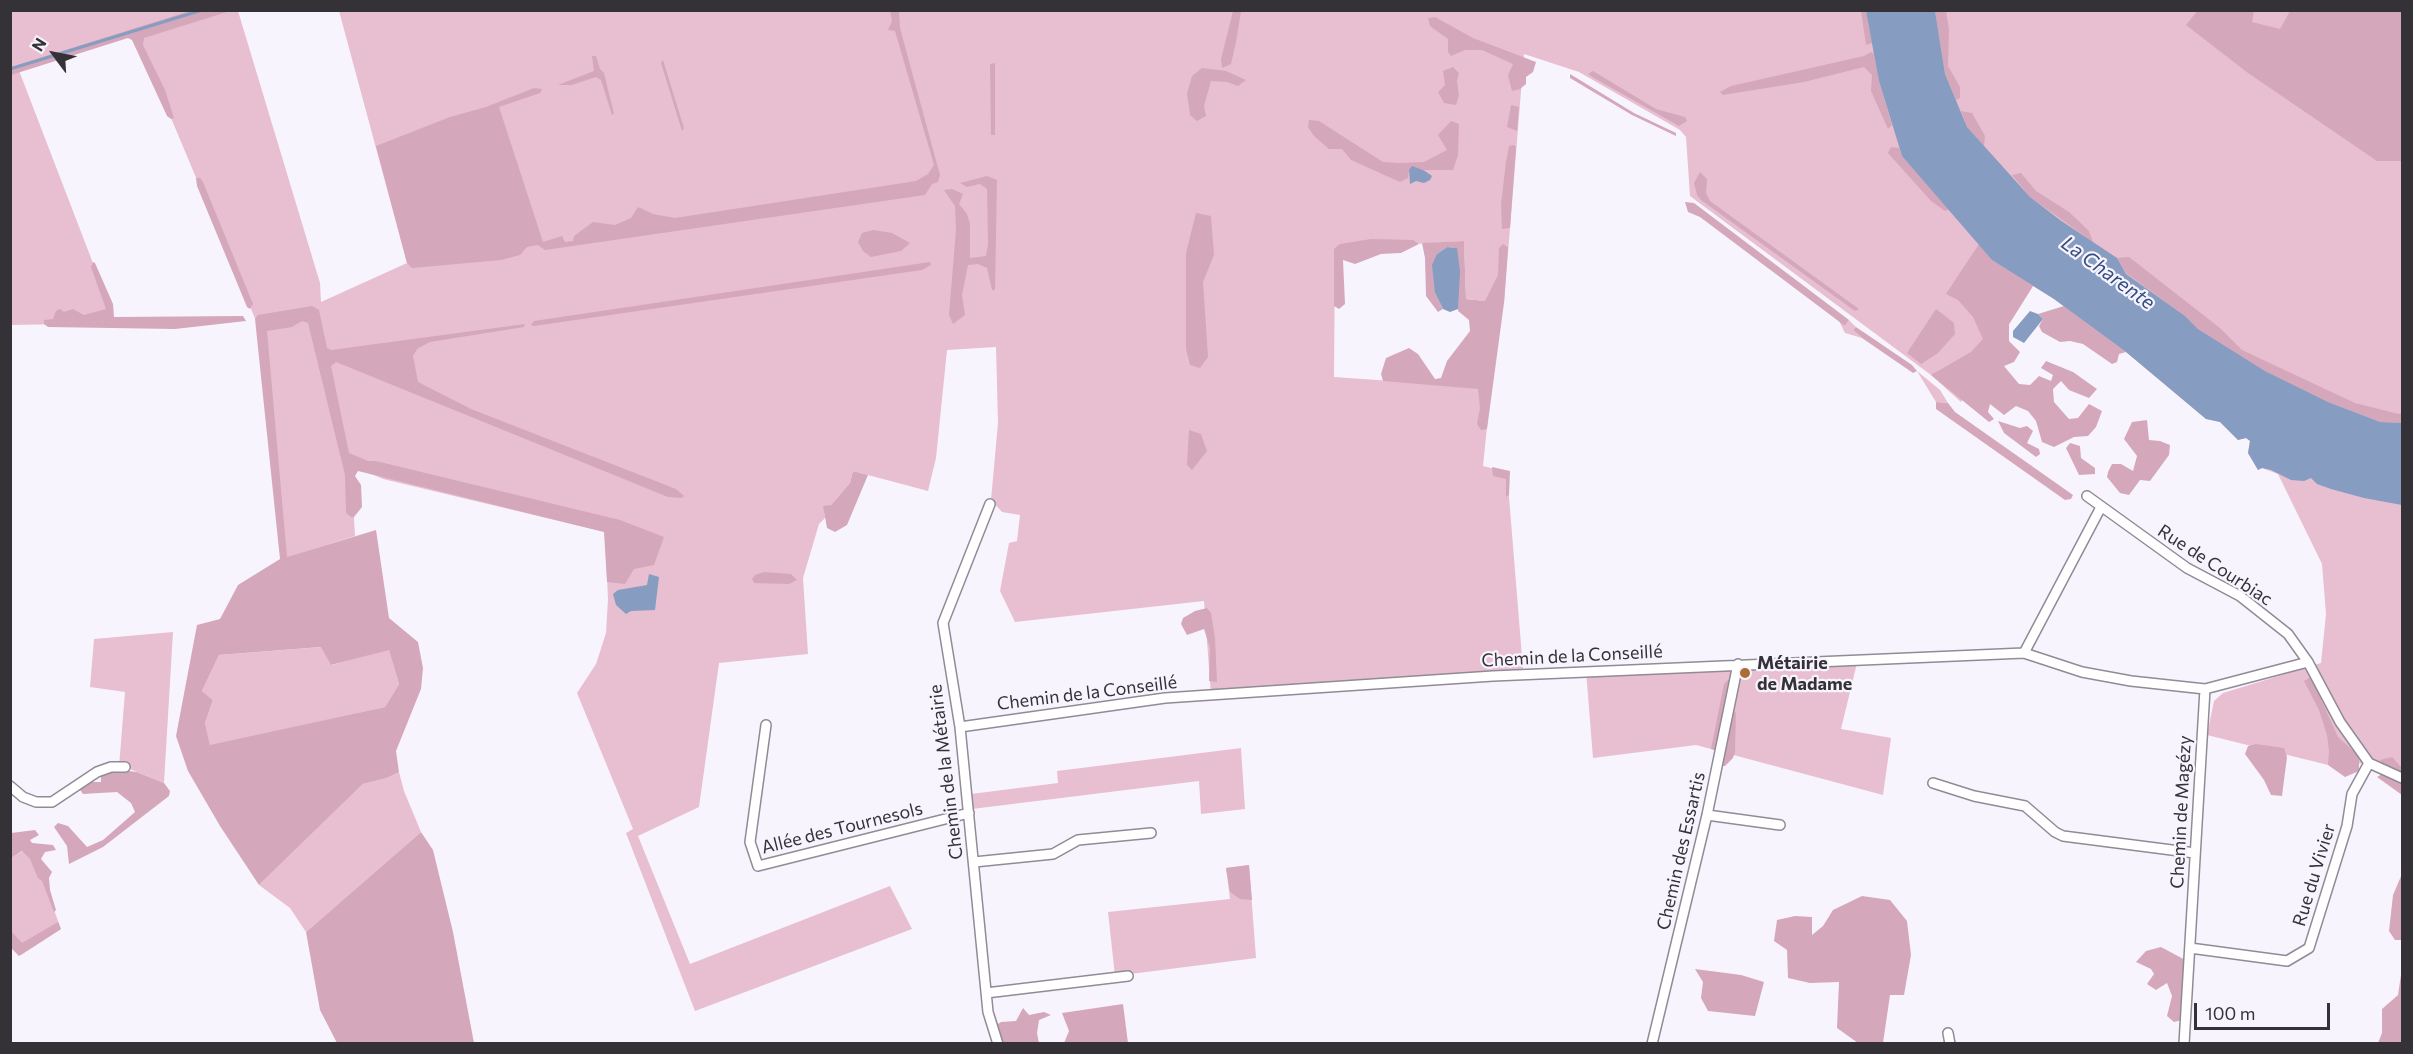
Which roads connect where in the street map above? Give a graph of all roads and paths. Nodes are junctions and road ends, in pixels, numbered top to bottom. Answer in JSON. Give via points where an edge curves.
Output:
{"nodes":[{"id":1,"x":2087,"y":496,"type":"dead end"},
{"id":2,"x":990,"y":504,"type":"dead end"},
{"id":3,"x":2101,"y":507,"type":"junction"},
{"id":4,"x":2024,"y":652,"type":"junction"},
{"id":5,"x":2308,"y":662,"type":"junction"},
{"id":6,"x":1738,"y":664,"type":"junction"},
{"id":7,"x":2205,"y":689,"type":"junction"},
{"id":8,"x":766,"y":725,"type":"dead end"},
{"id":9,"x":960,"y":727,"type":"junction"},
{"id":10,"x":2368,"y":763,"type":"junction"},
{"id":11,"x":125,"y":767,"type":"dead end"},
{"id":12,"x":2403,"y":778,"type":"edge"},
{"id":13,"x":1933,"y":783,"type":"dead end"},
{"id":14,"x":10,"y":786,"type":"edge"},
{"id":15,"x":969,"y":813,"type":"junction"},
{"id":16,"x":1707,"y":815,"type":"junction"},
{"id":17,"x":1780,"y":825,"type":"dead end"},
{"id":18,"x":1151,"y":833,"type":"dead end"},
{"id":19,"x":2196,"y":853,"type":"junction"},
{"id":20,"x":974,"y":862,"type":"junction"},
{"id":21,"x":2190,"y":948,"type":"junction"},
{"id":22,"x":1128,"y":976,"type":"dead end"},
{"id":23,"x":987,"y":993,"type":"junction"},
{"id":24,"x":1948,"y":1033,"type":"dead end"},
{"id":25,"x":998,"y":1044,"type":"edge"},
{"id":26,"x":1652,"y":1044,"type":"edge"},
{"id":27,"x":1950,"y":1044,"type":"edge"},
{"id":28,"x":2184,"y":1044,"type":"edge"}],
"edges":[{"from":1,"to":3,"type":"street","name":"Rue de Courbiac"},
{"from":2,"to":9,"type":"street","name":"Chemin de la Métairie","via":[[943,623]]},
{"from":3,"to":4,"type":"street"},
{"from":3,"to":5,"type":"street","name":"Rue de Courbiac","via":[[2187,568],[2240,596],[2288,634]]},
{"from":4,"to":6,"type":"street","name":"Chemin de la Conseillé"},
{"from":4,"to":7,"type":"street","via":[[2082,672]]},
{"from":5,"to":7,"type":"street"},
{"from":5,"to":10,"type":"street","name":"Rue de Courbiac","via":[[2340,722]]},
{"from":6,"to":9,"type":"street","name":"Chemin de la Conseillé","via":[[1165,698]]},
{"from":6,"to":16,"type":"street","name":"Chemin des Essartis"},
{"from":7,"to":19,"type":"street","name":"Chemin de Magézy"},
{"from":8,"to":15,"type":"street","name":"Allée des Tournesols","via":[[750,842],[758,866]]},
{"from":9,"to":15,"type":"street","name":"Chemin de la Métairie"},
{"from":10,"to":12,"type":"street"},
{"from":10,"to":21,"type":"street","name":"Rue du Vivier","via":[[2352,794],[2347,826],[2309,948],[2287,962]]},
{"from":11,"to":14,"type":"street","via":[[98,772],[52,802],[23,797]]},
{"from":13,"to":19,"type":"street","via":[[2025,806],[2063,836]]},
{"from":15,"to":20,"type":"street","name":"Chemin de la Métairie"},
{"from":16,"to":17,"type":"street"},
{"from":16,"to":26,"type":"street","name":"Chemin des Essartis"},
{"from":18,"to":20,"type":"street","via":[[1078,840],[1053,854]]},
{"from":19,"to":21,"type":"street","name":"Chemin de Magézy"},
{"from":20,"to":23,"type":"street","name":"Chemin de la Métairie"},
{"from":21,"to":28,"type":"street","name":"Chemin de Magézy"},
{"from":22,"to":23,"type":"street"},
{"from":23,"to":25,"type":"street","name":"Chemin de la Métairie","via":[[988,1012]]},
{"from":24,"to":27,"type":"street"}]}
